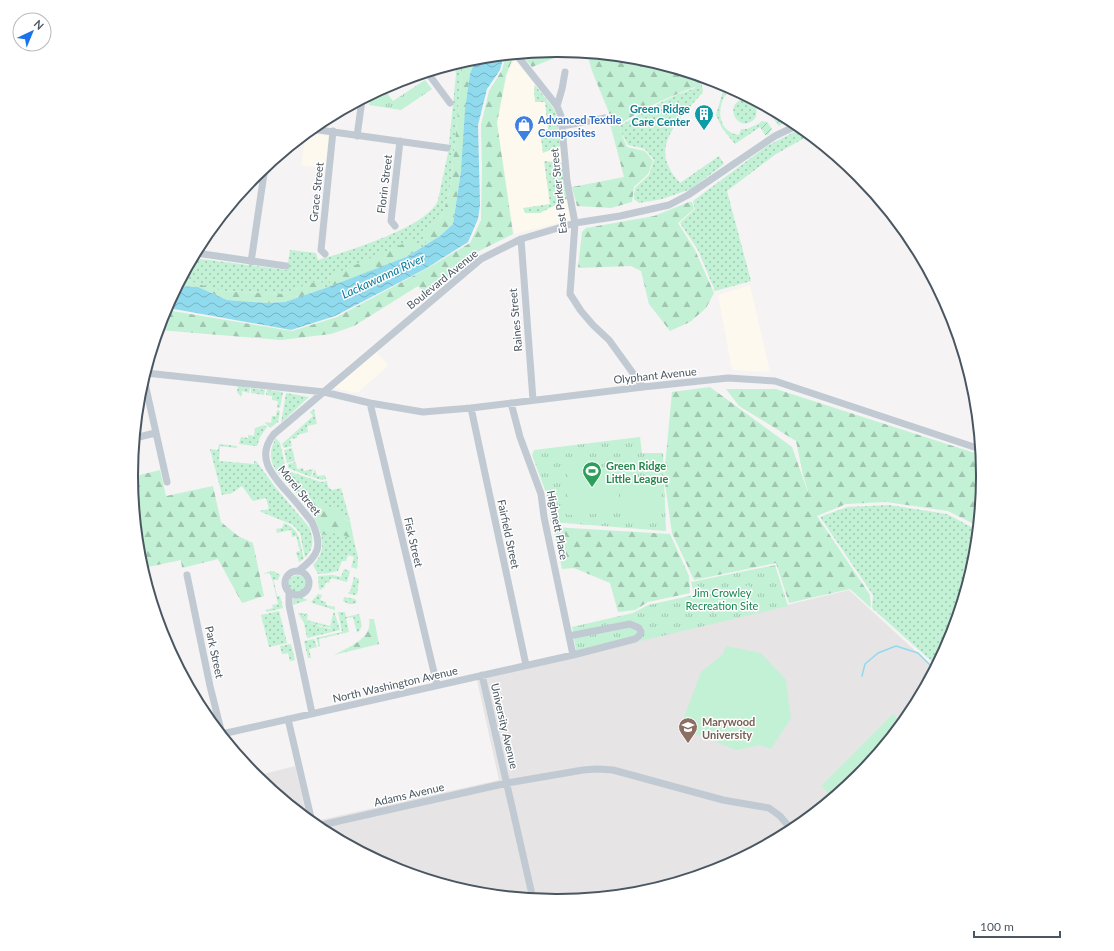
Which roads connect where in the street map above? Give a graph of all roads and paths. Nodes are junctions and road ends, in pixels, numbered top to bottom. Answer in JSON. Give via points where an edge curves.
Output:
{"nodes":[{"id":1,"x":520,"y":59,"type":"edge"},
{"id":2,"x":565,"y":72,"type":"dead end"},
{"id":3,"x":430,"y":77,"type":"edge"},
{"id":4,"x":450,"y":103,"type":"dead end"},
{"id":5,"x":361,"y":106,"type":"edge"},
{"id":6,"x":557,"y":106,"type":"junction"},
{"id":7,"x":605,"y":118,"type":"dead end"},
{"id":8,"x":562,"y":126,"type":"junction"},
{"id":9,"x":791,"y":128,"type":"edge"},
{"id":10,"x":321,"y":130,"type":"edge"},
{"id":11,"x":333,"y":131,"type":"junction"},
{"id":12,"x":357,"y":136,"type":"junction"},
{"id":13,"x":400,"y":142,"type":"junction"},
{"id":14,"x":447,"y":148,"type":"dead end"},
{"id":15,"x":264,"y":178,"type":"edge"},
{"id":16,"x":575,"y":223,"type":"junction"},
{"id":17,"x":396,"y":226,"type":"dead end"},
{"id":18,"x":520,"y":238,"type":"junction"},
{"id":19,"x":202,"y":254,"type":"edge"},
{"id":20,"x":325,"y":254,"type":"dead end"},
{"id":21,"x":251,"y":262,"type":"junction"},
{"id":22,"x":286,"y":266,"type":"dead end"},
{"id":23,"x":152,"y":373,"type":"edge"},
{"id":24,"x":643,"y":387,"type":"junction"},
{"id":25,"x":324,"y":392,"type":"junction"},
{"id":26,"x":147,"y":394,"type":"edge"},
{"id":27,"x":532,"y":400,"type":"junction"},
{"id":28,"x":511,"y":403,"type":"junction"},
{"id":29,"x":370,"y":404,"type":"junction"},
{"id":30,"x":471,"y":408,"type":"junction"},
{"id":31,"x":155,"y":433,"type":"junction"},
{"id":32,"x":140,"y":437,"type":"edge"},
{"id":33,"x":975,"y":447,"type":"edge"},
{"id":34,"x":167,"y":482,"type":"dead end"},
{"id":35,"x":298,"y":571,"type":"junction"},
{"id":36,"x":188,"y":575,"type":"dead end"},
{"id":37,"x":288,"y":592,"type":"junction"},
{"id":38,"x":569,"y":636,"type":"junction"},
{"id":39,"x":573,"y":655,"type":"junction"},
{"id":40,"x":526,"y":665,"type":"junction"},
{"id":41,"x":482,"y":675,"type":"junction"},
{"id":42,"x":437,"y":685,"type":"junction"},
{"id":43,"x":312,"y":713,"type":"junction"},
{"id":44,"x":288,"y":719,"type":"junction"},
{"id":45,"x":219,"y":722,"type":"edge"},
{"id":46,"x":227,"y":733,"type":"edge"},
{"id":47,"x":507,"y":783,"type":"junction"},
{"id":48,"x":310,"y":813,"type":"edge"},
{"id":49,"x":326,"y":824,"type":"edge"},
{"id":50,"x":787,"y":825,"type":"edge"},
{"id":51,"x":532,"y":893,"type":"edge"}],
"edges":[{"from":1,"to":6,"type":"street","name":"East Parker Street"},
{"from":2,"to":6,"type":"street"},
{"from":3,"to":4,"type":"street"},
{"from":5,"to":12,"type":"street"},
{"from":6,"to":8,"type":"street","name":"East Parker Street"},
{"from":7,"to":8,"type":"street"},
{"from":8,"to":16,"type":"street","name":"East Parker Street","via":[[567,181]]},
{"from":9,"to":16,"type":"street","name":"Boulevard Avenue","via":[[775,136],[669,205]]},
{"from":10,"to":11,"type":"street"},
{"from":11,"to":12,"type":"street"},
{"from":11,"to":20,"type":"street","name":"Grace Street","via":[[321,250]]},
{"from":12,"to":13,"type":"street"},
{"from":13,"to":14,"type":"street"},
{"from":13,"to":17,"type":"street","name":"Florin Street","via":[[391,222]]},
{"from":15,"to":21,"type":"street"},
{"from":16,"to":18,"type":"street","name":"Boulevard Avenue"},
{"from":16,"to":24,"type":"street","name":"East Parker Street","via":[[570,294],[581,311],[609,340]]},
{"from":18,"to":25,"type":"street","name":"Boulevard Avenue","via":[[482,259]]},
{"from":18,"to":27,"type":"street","name":"Raines Street"},
{"from":19,"to":21,"type":"street"},
{"from":21,"to":22,"type":"street"},
{"from":23,"to":25,"type":"street"},
{"from":24,"to":27,"type":"street","name":"Olyphant Avenue"},
{"from":24,"to":33,"type":"street","name":"Olyphant Avenue","via":[[728,378],[776,381]]},
{"from":25,"to":29,"type":"street","name":"Olyphant Avenue"},
{"from":25,"to":35,"type":"street","name":"Morel Street","via":[[274,434],[267,446],[266,458],[270,471],[312,522],[319,541],[317,553],[310,563]]},
{"from":26,"to":31,"type":"street"},
{"from":27,"to":28,"type":"street","name":"Olyphant Avenue"},
{"from":28,"to":30,"type":"street","name":"Olyphant Avenue"},
{"from":28,"to":38,"type":"street","name":"Highnett Place","via":[[520,437],[541,494]]},
{"from":29,"to":30,"type":"street","name":"Olyphant Avenue","via":[[423,412]]},
{"from":29,"to":42,"type":"street","name":"Fisk Street"},
{"from":30,"to":40,"type":"street","name":"Fairfield Street"},
{"from":31,"to":32,"type":"street"},
{"from":31,"to":34,"type":"street"},
{"from":35,"to":37,"type":"street","name":"Morel Street","via":[[287,577],[285,585]]},
{"from":35,"to":37,"type":"street","via":[[308,577],[309,589],[299,596]]},
{"from":36,"to":45,"type":"street","name":"Park Street"},
{"from":37,"to":43,"type":"street","name":"Morel Street"},
{"from":38,"to":39,"type":"street","name":"Highnett Place"},
{"from":38,"to":39,"type":"street","name":"North Washington Avenue","via":[[630,624],[639,628],[641,632],[640,636],[634,639]]},
{"from":39,"to":40,"type":"street","name":"North Washington Avenue"},
{"from":40,"to":41,"type":"street","name":"North Washington Avenue"},
{"from":41,"to":42,"type":"street","name":"North Washington Avenue"},
{"from":41,"to":47,"type":"street","name":"University Avenue"},
{"from":42,"to":43,"type":"street","name":"North Washington Avenue"},
{"from":43,"to":44,"type":"street","name":"North Washington Avenue"},
{"from":44,"to":46,"type":"street","name":"North Washington Avenue"},
{"from":44,"to":48,"type":"street"},
{"from":47,"to":49,"type":"street","name":"Adams Avenue"},
{"from":47,"to":50,"type":"street","name":"Adams Avenue","via":[[597,768],[613,770],[723,800],[769,808]]},
{"from":47,"to":51,"type":"street","name":"University Avenue"}]}
